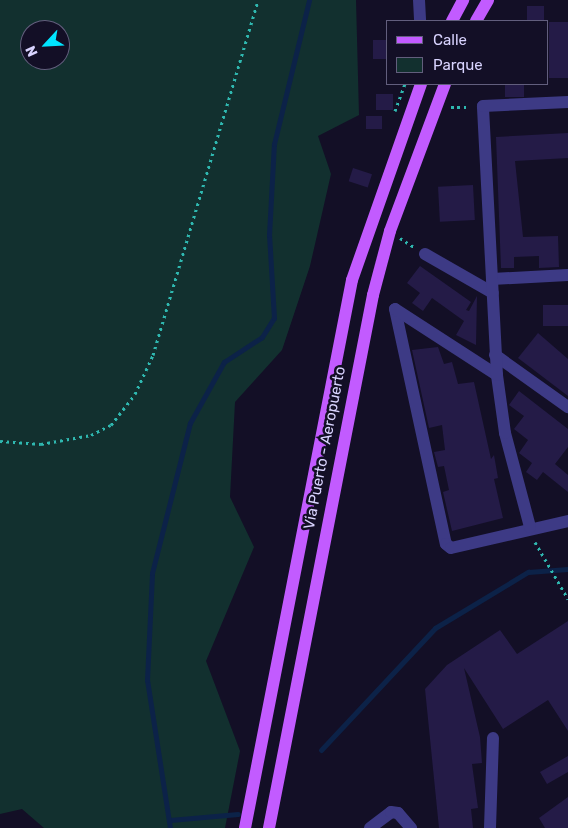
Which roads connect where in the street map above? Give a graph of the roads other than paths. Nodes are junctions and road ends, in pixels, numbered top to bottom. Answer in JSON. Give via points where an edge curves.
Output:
{"nodes":[{"id":1,"x":419,"y":0,"type":"edge"},
{"id":2,"x":463,"y":0,"type":"edge"},
{"id":3,"x":488,"y":0,"type":"edge"},
{"id":4,"x":420,"y":20,"type":"edge"},
{"id":5,"x":453,"y":20,"type":"edge"},
{"id":6,"x":477,"y":20,"type":"edge"},
{"id":7,"x":421,"y":85,"type":"edge"},
{"id":8,"x":444,"y":85,"type":"edge"},
{"id":9,"x":568,"y":102,"type":"edge"},
{"id":10,"x":425,"y":254,"type":"road end"},
{"id":11,"x":568,"y":275,"type":"edge"},
{"id":12,"x":492,"y":279,"type":"junction"},
{"id":13,"x":492,"y":293,"type":"junction"},
{"id":14,"x":495,"y":355,"type":"junction"},
{"id":15,"x":497,"y":375,"type":"junction"},
{"id":16,"x":568,"y":407,"type":"edge"},
{"id":17,"x":568,"y":521,"type":"edge"},
{"id":18,"x":530,"y":527,"type":"junction"},
{"id":19,"x":494,"y":738,"type":"dead end"},
{"id":20,"x":245,"y":828,"type":"edge"},
{"id":21,"x":269,"y":828,"type":"edge"},
{"id":22,"x":370,"y":828,"type":"edge"},
{"id":23,"x":411,"y":828,"type":"edge"},
{"id":24,"x":490,"y":828,"type":"edge"}],
"edges":[{"from":1,"to":4,"type":"street"},
{"from":2,"to":5,"type":"main road"},
{"from":3,"to":6,"type":"main road"},
{"from":7,"to":20,"type":"main road","name":"Via Puerto - Aeropuerto","via":[[352,280]]},
{"from":8,"to":21,"type":"main road","name":"Via Puerto - Aeropuerto","via":[[433,108],[390,231],[338,464]]},
{"from":9,"to":12,"type":"street","via":[[482,106]]},
{"from":10,"to":13,"type":"street"},
{"from":11,"to":12,"type":"street"},
{"from":12,"to":13,"type":"street"},
{"from":13,"to":14,"type":"street"},
{"from":14,"to":15,"type":"street"},
{"from":14,"to":16,"type":"street"},
{"from":15,"to":18,"type":"street","via":[[505,433]]},
{"from":15,"to":18,"type":"street","via":[[395,309],[446,544],[451,548]]},
{"from":17,"to":18,"type":"street"},
{"from":19,"to":24,"type":"street"},
{"from":22,"to":23,"type":"street","via":[[391,812],[398,813]]}]}
